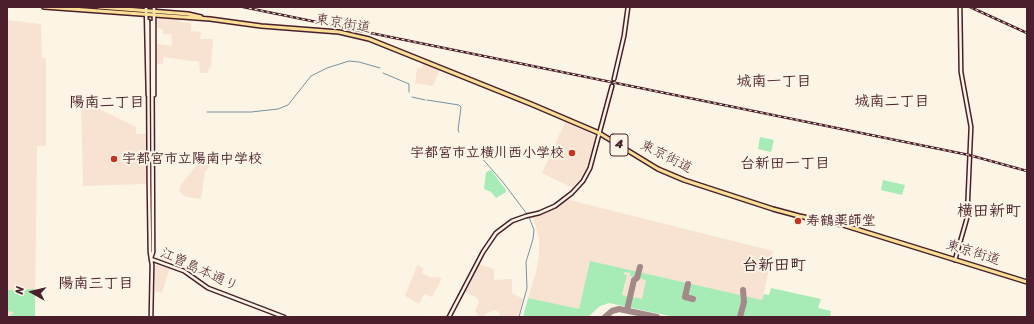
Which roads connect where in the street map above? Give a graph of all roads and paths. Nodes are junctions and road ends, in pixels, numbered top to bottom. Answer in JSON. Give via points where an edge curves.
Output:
{"nodes":[{"id":1,"x":44,"y":7,"type":"edge"},
{"id":2,"x":51,"y":7,"type":"edge"},
{"id":3,"x":64,"y":7,"type":"edge"},
{"id":4,"x":99,"y":7,"type":"edge"},
{"id":5,"x":154,"y":7,"type":"edge"},
{"id":6,"x":628,"y":7,"type":"edge"},
{"id":7,"x":960,"y":7,"type":"edge"},
{"id":8,"x":70,"y":9,"type":"junction"},
{"id":9,"x":146,"y":9,"type":"edge"},
{"id":10,"x":154,"y":11,"type":"junction"},
{"id":11,"x":146,"y":15,"type":"junction"},
{"id":12,"x":154,"y":15,"type":"junction"},
{"id":13,"x":210,"y":19,"type":"junction"},
{"id":14,"x":614,"y":79,"type":"tunnel mouth"},
{"id":15,"x":612,"y":86,"type":"tunnel mouth"},
{"id":16,"x":149,"y":101,"type":"junction"},
{"id":17,"x":152,"y":105,"type":"junction"},
{"id":18,"x":599,"y":133,"type":"junction"},
{"id":19,"x":151,"y":259,"type":"junction"},
{"id":20,"x":955,"y":260,"type":"junction"},
{"id":21,"x":1027,"y":282,"type":"edge"},
{"id":22,"x":152,"y":317,"type":"edge"},
{"id":23,"x":284,"y":317,"type":"edge"},
{"id":24,"x":449,"y":317,"type":"edge"}],
"edges":[{"from":1,"to":2,"type":"highway","name":"東京街道"},
{"from":2,"to":8,"type":"highway","name":"東京街道"},
{"from":3,"to":8,"type":"highway","number":"4"},
{"from":4,"to":9,"type":"highway","name":"東京街道","number":"4"},
{"from":5,"to":10,"type":"street"},
{"from":6,"to":14,"type":"street"},
{"from":7,"to":20,"type":"street","via":[[960,72],[971,127],[967,216]]},
{"from":8,"to":11,"type":"highway","name":"東京街道","number":"4"},
{"from":9,"to":10,"type":"highway","name":"東京街道","number":"4"},
{"from":9,"to":11,"type":"street"},
{"from":10,"to":12,"type":"street"},
{"from":10,"to":13,"type":"highway","name":"東京街道","number":"4"},
{"from":11,"to":12,"type":"highway","name":"東京街道","number":"4"},
{"from":11,"to":16,"type":"street"},
{"from":12,"to":13,"type":"highway","name":"東京街道","number":"4"},
{"from":12,"to":17,"type":"street"},
{"from":13,"to":18,"type":"highway","name":"東京街道","number":"4","via":[[339,32],[369,39]]},
{"from":15,"to":18,"type":"street"},
{"from":16,"to":17,"type":"street","via":[[150,22]]},
{"from":16,"to":19,"type":"street"},
{"from":17,"to":19,"type":"street"},
{"from":18,"to":20,"type":"highway","name":"東京街道","number":"4","via":[[658,169],[696,184],[773,209],[844,225]]},
{"from":18,"to":24,"type":"street","via":[[590,168],[579,186],[555,206],[512,221],[496,233],[487,244]]},
{"from":19,"to":22,"type":"street"},
{"from":19,"to":23,"type":"street","name":"江曽島本通り","via":[[184,271],[212,290]]},
{"from":20,"to":21,"type":"highway","name":"東京街道","number":"4"}]}
